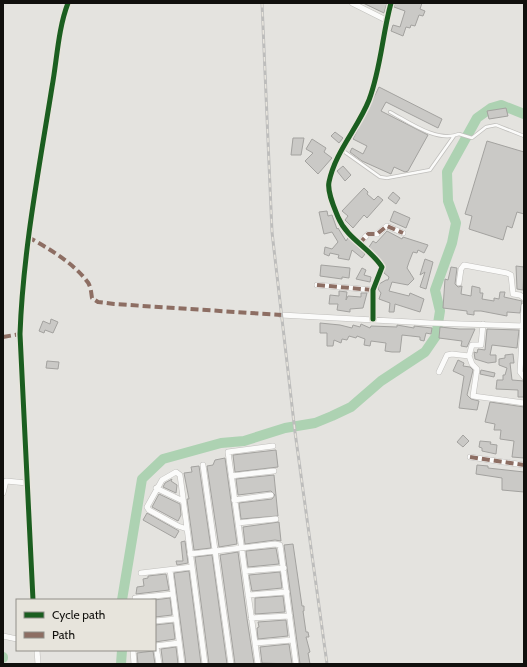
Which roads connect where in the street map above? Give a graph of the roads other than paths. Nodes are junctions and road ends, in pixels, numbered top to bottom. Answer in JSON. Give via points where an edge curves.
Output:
{"nodes":[{"id":1,"x":68,"y":3,"type":"edge"},
{"id":2,"x":352,"y":3,"type":"edge"},
{"id":3,"x":391,"y":3,"type":"edge"},
{"id":4,"x":386,"y":20,"type":"junction"},
{"id":5,"x":390,"y":112,"type":"dead end"},
{"id":6,"x":454,"y":136,"type":"junction"},
{"id":7,"x":524,"y":136,"type":"edge"},
{"id":8,"x":342,"y":151,"type":"junction"},
{"id":9,"x":403,"y":232,"type":"dead end"},
{"id":10,"x":359,"y":244,"type":"junction"},
{"id":11,"x":459,"y":283,"type":"dead end"},
{"id":12,"x":318,"y":285,"type":"dead end"},
{"id":13,"x":373,"y":290,"type":"junction"},
{"id":14,"x":524,"y":298,"type":"edge"},
{"id":15,"x":524,"y":306,"type":"edge"},
{"id":16,"x":281,"y":315,"type":"dead end"},
{"id":17,"x":373,"y":319,"type":"junction"},
{"id":18,"x":483,"y":324,"type":"junction"},
{"id":19,"x":524,"y":326,"type":"edge"},
{"id":20,"x":469,"y":356,"type":"junction"},
{"id":21,"x":439,"y":372,"type":"dead end"},
{"id":22,"x":524,"y":377,"type":"edge"},
{"id":23,"x":524,"y":403,"type":"edge"},
{"id":24,"x":273,"y":446,"type":"dead end"},
{"id":25,"x":470,"y":457,"type":"dead end"},
{"id":26,"x":524,"y":465,"type":"edge"},
{"id":27,"x":203,"y":466,"type":"dead end"},
{"id":28,"x":274,"y":471,"type":"dead end"},
{"id":29,"x":231,"y":476,"type":"junction"},
{"id":30,"x":27,"y":483,"type":"junction"},
{"id":31,"x":156,"y":488,"type":"junction"},
{"id":32,"x":3,"y":493,"type":"edge"},
{"id":33,"x":271,"y":495,"type":"dead end"},
{"id":34,"x":234,"y":500,"type":"junction"},
{"id":35,"x":183,"y":501,"type":"junction"},
{"id":36,"x":276,"y":519,"type":"dead end"},
{"id":37,"x":238,"y":524,"type":"junction"},
{"id":38,"x":187,"y":529,"type":"junction"},
{"id":39,"x":241,"y":547,"type":"junction"},
{"id":40,"x":215,"y":551,"type":"junction"},
{"id":41,"x":190,"y":554,"type":"junction"},
{"id":42,"x":192,"y":567,"type":"junction"},
{"id":43,"x":284,"y":568,"type":"junction"},
{"id":44,"x":170,"y":570,"type":"junction"},
{"id":45,"x":245,"y":571,"type":"junction"},
{"id":46,"x":141,"y":573,"type":"dead end"},
{"id":47,"x":287,"y":592,"type":"junction"},
{"id":48,"x":173,"y":594,"type":"junction"},
{"id":49,"x":248,"y":595,"type":"junction"},
{"id":50,"x":135,"y":598,"type":"dead end"},
{"id":51,"x":33,"y":599,"type":"edge"},
{"id":52,"x":290,"y":616,"type":"junction"},
{"id":53,"x":251,"y":618,"type":"junction"},
{"id":54,"x":176,"y":619,"type":"junction"},
{"id":55,"x":156,"y":621,"type":"edge"},
{"id":56,"x":3,"y":636,"type":"edge"},
{"id":57,"x":16,"y":638,"type":"edge"},
{"id":58,"x":293,"y":640,"type":"junction"},
{"id":59,"x":179,"y":643,"type":"junction"},
{"id":60,"x":255,"y":643,"type":"junction"},
{"id":61,"x":156,"y":646,"type":"edge"},
{"id":62,"x":37,"y":651,"type":"edge"},
{"id":63,"x":133,"y":651,"type":"edge"},
{"id":64,"x":38,"y":664,"type":"edge"},
{"id":65,"x":134,"y":664,"type":"edge"},
{"id":66,"x":159,"y":664,"type":"edge"},
{"id":67,"x":182,"y":664,"type":"edge"},
{"id":68,"x":205,"y":664,"type":"edge"},
{"id":69,"x":231,"y":664,"type":"edge"},
{"id":70,"x":258,"y":664,"type":"edge"},
{"id":71,"x":291,"y":664,"type":"edge"},
{"id":72,"x":296,"y":664,"type":"edge"}],
"edges":[{"from":1,"to":30,"type":"street","via":[[39,159],[28,237],[20,328]]},
{"from":2,"to":4,"type":"street"},
{"from":3,"to":4,"type":"street"},
{"from":4,"to":8,"type":"street","via":[[381,59],[374,86]]},
{"from":5,"to":6,"type":"lane","via":[[436,135]]},
{"from":6,"to":7,"type":"lane","via":[[459,134],[470,138],[486,127],[496,125]]},
{"from":6,"to":8,"type":"lane","via":[[430,170],[387,178],[378,175]]},
{"from":8,"to":10,"type":"street","via":[[329,184],[330,191],[345,230]]},
{"from":9,"to":10,"type":"street","via":[[387,226],[377,234],[368,234]]},
{"from":10,"to":13,"type":"street","via":[[382,266]]},
{"from":11,"to":14,"type":"street","via":[[461,268],[464,265],[507,273],[511,275],[513,294]]},
{"from":12,"to":13,"type":"street"},
{"from":13,"to":17,"type":"street"},
{"from":15,"to":19,"type":"street"},
{"from":16,"to":17,"type":"street"},
{"from":17,"to":18,"type":"street"},
{"from":18,"to":19,"type":"street"},
{"from":18,"to":20,"type":"street","via":[[482,344],[472,345]]},
{"from":19,"to":22,"type":"street","via":[[520,372]]},
{"from":20,"to":21,"type":"street","via":[[447,355]]},
{"from":20,"to":23,"type":"street","via":[[477,369],[473,396]]},
{"from":24,"to":29,"type":"street","via":[[228,451]]},
{"from":25,"to":26,"type":"street"},
{"from":27,"to":40,"type":"street"},
{"from":28,"to":29,"type":"street"},
{"from":29,"to":34,"type":"street"},
{"from":30,"to":32,"type":"street","via":[[6,481]]},
{"from":30,"to":51,"type":"street"},
{"from":31,"to":35,"type":"street"},
{"from":31,"to":35,"type":"street","via":[[162,480],[178,472]]},
{"from":31,"to":38,"type":"street","via":[[147,509]]},
{"from":33,"to":34,"type":"street"},
{"from":34,"to":37,"type":"street"},
{"from":35,"to":38,"type":"street"},
{"from":36,"to":37,"type":"street"},
{"from":37,"to":39,"type":"street"},
{"from":38,"to":41,"type":"street"},
{"from":39,"to":40,"type":"street"},
{"from":39,"to":43,"type":"street","via":[[277,544],[282,549]]},
{"from":39,"to":45,"type":"street"},
{"from":40,"to":41,"type":"street"},
{"from":40,"to":69,"type":"street"},
{"from":41,"to":42,"type":"street"},
{"from":42,"to":44,"type":"street"},
{"from":42,"to":68,"type":"street"},
{"from":43,"to":45,"type":"street"},
{"from":43,"to":47,"type":"street"},
{"from":44,"to":46,"type":"street"},
{"from":44,"to":48,"type":"street"},
{"from":45,"to":49,"type":"street"},
{"from":47,"to":49,"type":"street"},
{"from":47,"to":52,"type":"street"},
{"from":48,"to":50,"type":"street"},
{"from":48,"to":54,"type":"street"},
{"from":49,"to":53,"type":"street"},
{"from":52,"to":53,"type":"street"},
{"from":52,"to":58,"type":"street"},
{"from":53,"to":60,"type":"street"},
{"from":54,"to":55,"type":"street"},
{"from":54,"to":59,"type":"street"},
{"from":56,"to":57,"type":"street"},
{"from":58,"to":60,"type":"street"},
{"from":58,"to":72,"type":"street"},
{"from":59,"to":61,"type":"street"},
{"from":59,"to":67,"type":"street"},
{"from":60,"to":70,"type":"street"},
{"from":61,"to":66,"type":"street"},
{"from":62,"to":64,"type":"street"},
{"from":63,"to":65,"type":"street"},
{"from":71,"to":72,"type":"street"}]}
